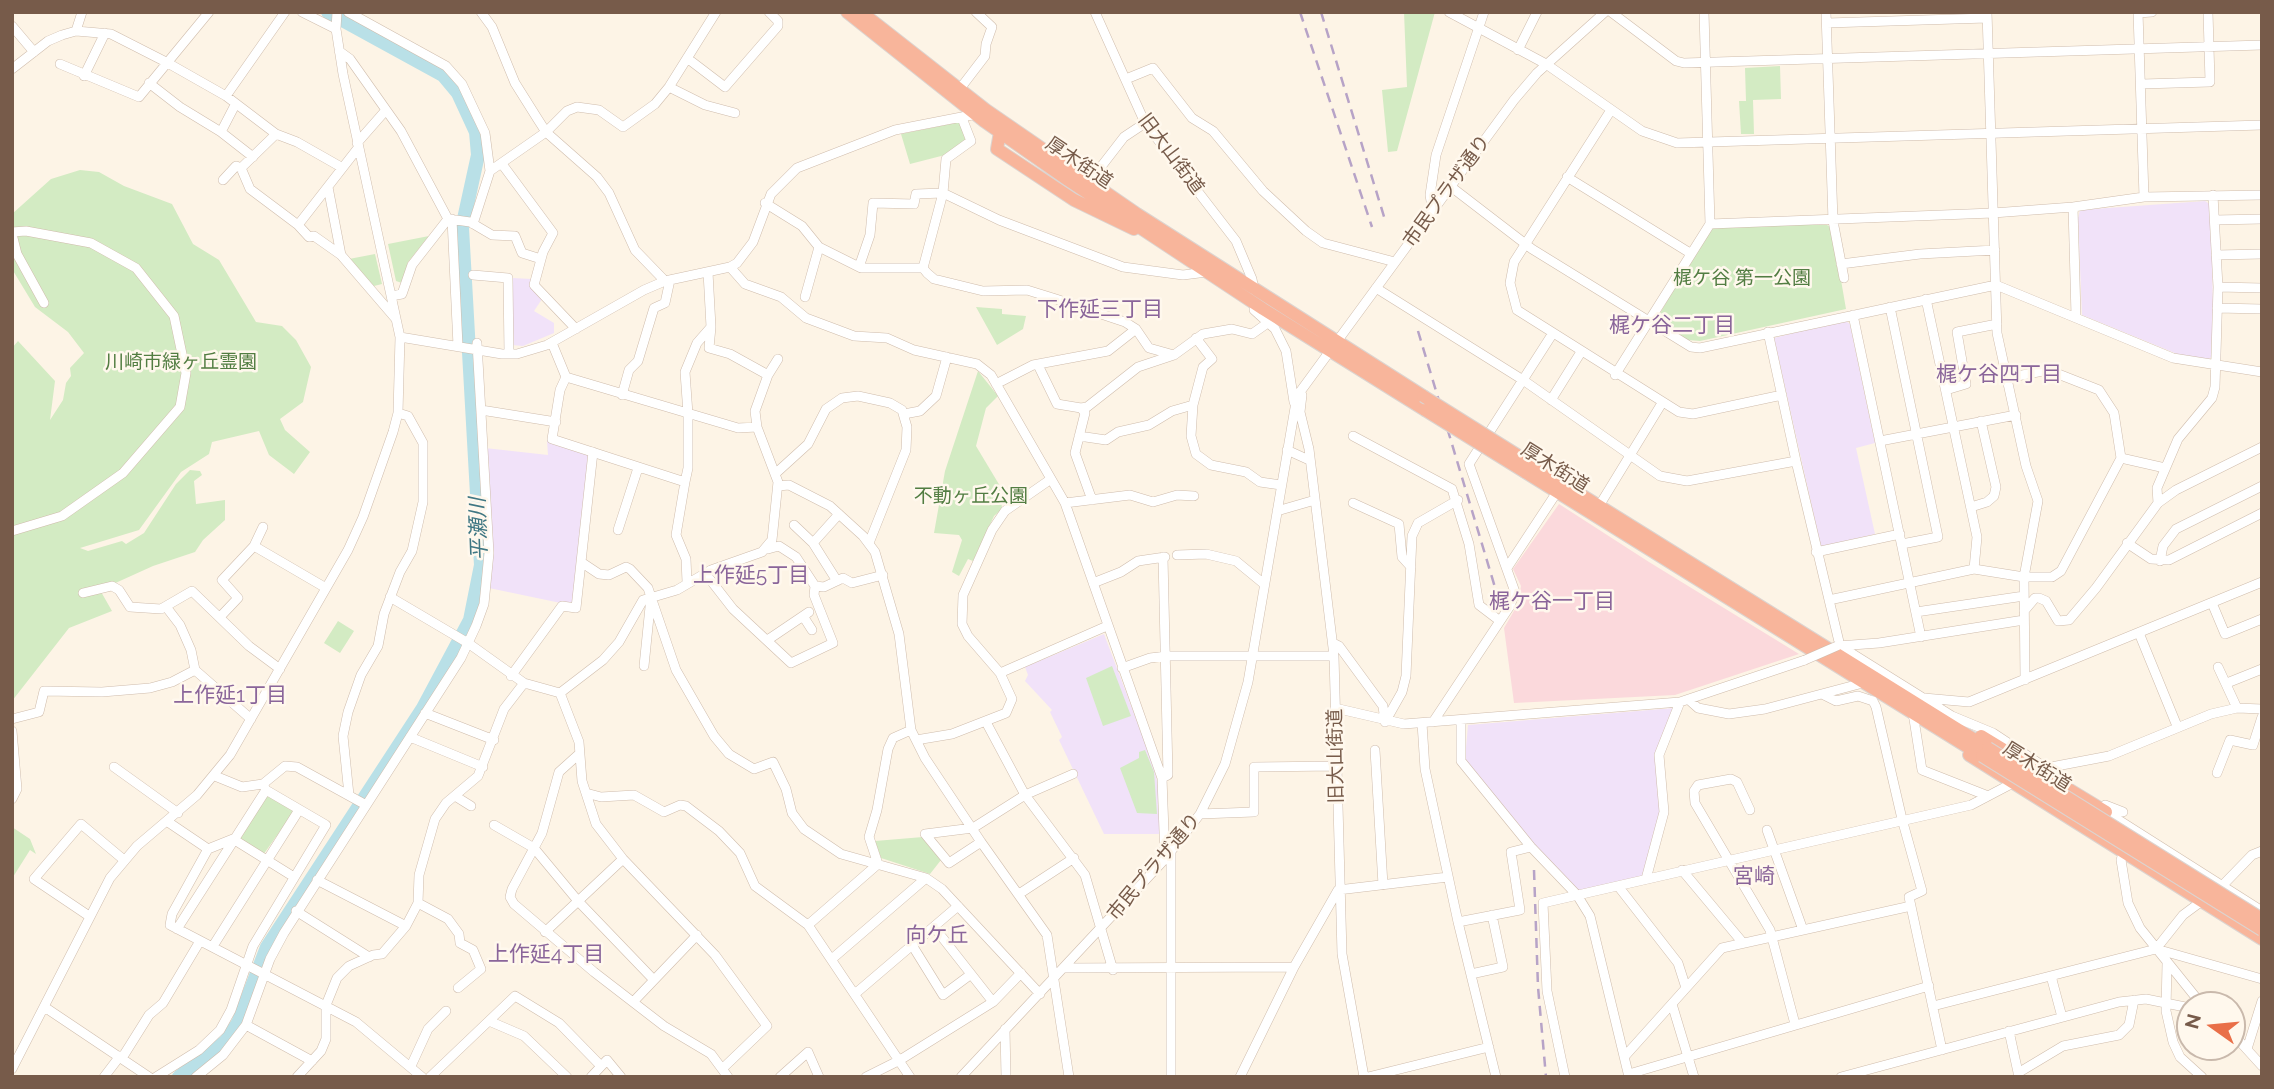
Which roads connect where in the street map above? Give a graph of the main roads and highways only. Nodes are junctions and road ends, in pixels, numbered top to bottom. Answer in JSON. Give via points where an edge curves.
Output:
{"nodes":[{"id":1,"x":847,"y":12,"type":"edge"},
{"id":2,"x":861,"y":12,"type":"edge"},
{"id":3,"x":981,"y":112,"type":"junction"},
{"id":4,"x":1333,"y":348,"type":"junction"},
{"id":5,"x":1527,"y":467,"type":"junction"},
{"id":6,"x":1954,"y":732,"type":"junction"},
{"id":7,"x":1985,"y":752,"type":"junction"},
{"id":8,"x":2108,"y":810,"type":"road end"},
{"id":9,"x":2262,"y":919,"type":"edge"},
{"id":10,"x":2262,"y":930,"type":"edge"},
{"id":11,"x":2262,"y":939,"type":"edge"}],
"edges":[{"from":1,"to":3,"type":"highway","name":"厚木街道"},
{"from":2,"to":3,"type":"highway","name":"厚木街道"},
{"from":3,"to":4,"type":"highway","name":"厚木街道"},
{"from":3,"to":4,"type":"highway","name":"厚木街道","via":[[1000,132],[997,149],[1074,200],[1154,237]]},
{"from":4,"to":5,"type":"highway","name":"厚木街道","bridge":true,"via":[[1425,410]]},
{"from":4,"to":5,"type":"highway","name":"厚木街道","bridge":true,"via":[[1423,396]]},
{"from":5,"to":6,"type":"highway","name":"厚木街道","via":[[1599,506]]},
{"from":5,"to":6,"type":"highway","name":"厚木街道","via":[[1557,492],[1863,682]]},
{"from":6,"to":7,"type":"highway","name":"厚木街道"},
{"from":6,"to":8,"type":"highway","via":[[1985,737]]},
{"from":6,"to":11,"type":"highway","via":[[1973,760]]},
{"from":7,"to":9,"type":"highway","name":"厚木街道","bridge":true},
{"from":7,"to":10,"type":"highway","name":"厚木街道","bridge":true}]}
